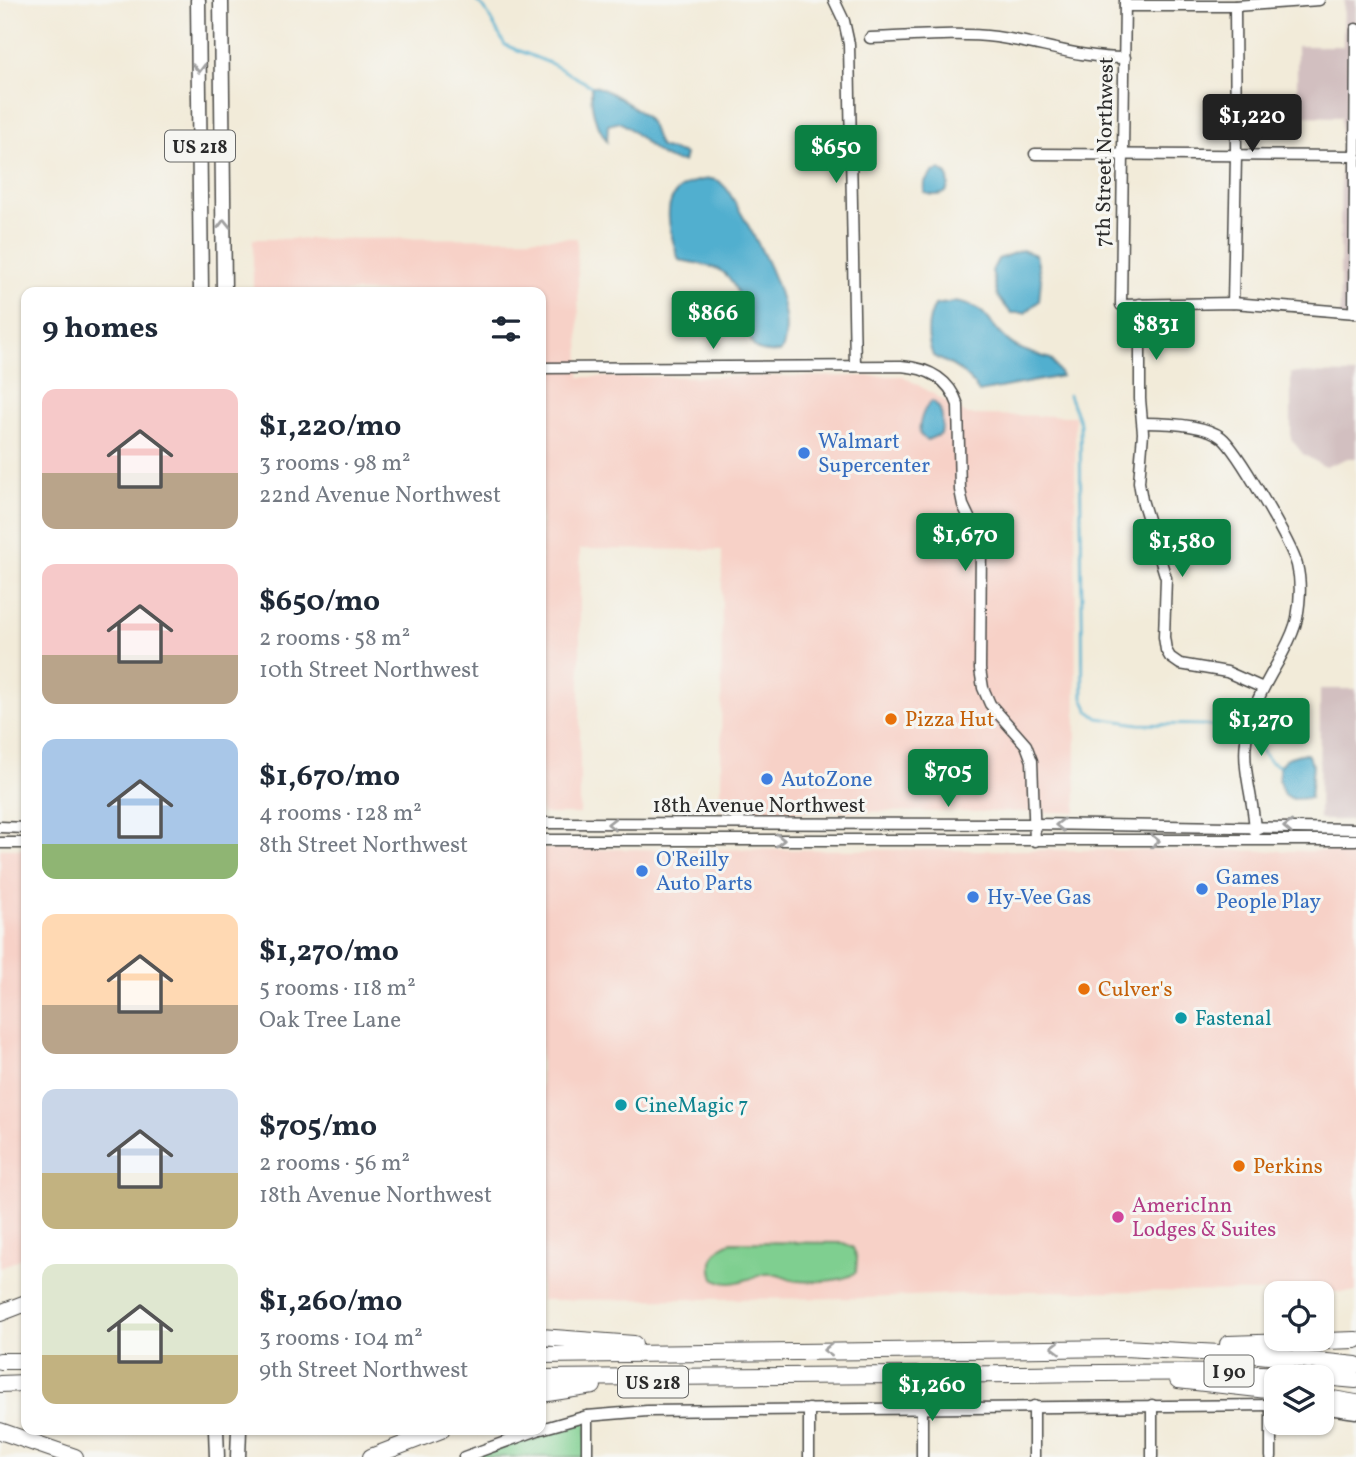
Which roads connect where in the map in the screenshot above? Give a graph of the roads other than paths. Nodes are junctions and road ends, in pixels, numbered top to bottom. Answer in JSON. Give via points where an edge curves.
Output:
{"nodes":[{"id":1,"x":198,"y":0,"type":"edge"},
{"id":2,"x":222,"y":0,"type":"edge"},
{"id":3,"x":834,"y":0,"type":"edge"},
{"id":4,"x":1319,"y":0,"type":"edge"},
{"id":5,"x":1125,"y":3,"type":"edge"},
{"id":6,"x":1235,"y":6,"type":"junction"},
{"id":7,"x":1356,"y":29,"type":"edge"},
{"id":8,"x":870,"y":38,"type":"dead end"},
{"id":9,"x":1125,"y":58,"type":"junction"},
{"id":10,"x":1035,"y":154,"type":"dead end"},
{"id":11,"x":1123,"y":154,"type":"junction"},
{"id":12,"x":1236,"y":156,"type":"junction"},
{"id":13,"x":1356,"y":156,"type":"edge"},
{"id":14,"x":201,"y":287,"type":"edge"},
{"id":15,"x":224,"y":287,"type":"edge"},
{"id":16,"x":1233,"y":303,"type":"junction"},
{"id":17,"x":1140,"y":304,"type":"junction"},
{"id":18,"x":1355,"y":313,"type":"edge"},
{"id":19,"x":855,"y":366,"type":"junction"},
{"id":20,"x":546,"y":368,"type":"edge"},
{"id":21,"x":1143,"y":423,"type":"junction"},
{"id":22,"x":1264,"y":688,"type":"junction"},
{"id":23,"x":546,"y":824,"type":"edge"},
{"id":24,"x":1035,"y":824,"type":"junction"},
{"id":25,"x":1255,"y":826,"type":"junction"},
{"id":26,"x":0,"y":827,"type":"edge"},
{"id":27,"x":21,"y":828,"type":"edge"},
{"id":28,"x":1354,"y":834,"type":"edge"},
{"id":29,"x":546,"y":840,"type":"edge"},
{"id":30,"x":1035,"y":841,"type":"junction"},
{"id":31,"x":1255,"y":841,"type":"junction"},
{"id":32,"x":0,"y":843,"type":"edge"},
{"id":33,"x":21,"y":843,"type":"edge"},
{"id":34,"x":21,"y":1305,"type":"edge"},
{"id":35,"x":0,"y":1313,"type":"edge"},
{"id":36,"x":546,"y":1336,"type":"edge"},
{"id":37,"x":1356,"y":1340,"type":"edge"},
{"id":38,"x":1124,"y":1348,"type":"junction"},
{"id":39,"x":766,"y":1351,"type":"junction"},
{"id":40,"x":546,"y":1355,"type":"edge"},
{"id":41,"x":0,"y":1361,"type":"edge"},
{"id":42,"x":21,"y":1361,"type":"edge"},
{"id":43,"x":1356,"y":1365,"type":"edge"},
{"id":44,"x":1102,"y":1372,"type":"junction"},
{"id":45,"x":766,"y":1376,"type":"junction"},
{"id":46,"x":546,"y":1378,"type":"edge"},
{"id":47,"x":1356,"y":1380,"type":"edge"},
{"id":48,"x":21,"y":1383,"type":"edge"},
{"id":49,"x":0,"y":1384,"type":"edge"},
{"id":50,"x":546,"y":1394,"type":"edge"},
{"id":51,"x":1264,"y":1398,"type":"edge"},
{"id":52,"x":1334,"y":1399,"type":"edge"},
{"id":53,"x":1264,"y":1400,"type":"edge"},
{"id":54,"x":1356,"y":1403,"type":"edge"},
{"id":55,"x":1152,"y":1405,"type":"junction"},
{"id":56,"x":1034,"y":1406,"type":"junction"},
{"id":57,"x":922,"y":1408,"type":"junction"},
{"id":58,"x":809,"y":1409,"type":"junction"},
{"id":59,"x":1334,"y":1410,"type":"edge"},
{"id":60,"x":1356,"y":1413,"type":"edge"},
{"id":61,"x":587,"y":1416,"type":"junction"},
{"id":62,"x":546,"y":1427,"type":"edge"},
{"id":63,"x":0,"y":1431,"type":"edge"},
{"id":64,"x":216,"y":1435,"type":"edge"},
{"id":65,"x":239,"y":1435,"type":"edge"},
{"id":66,"x":428,"y":1435,"type":"edge"},
{"id":67,"x":523,"y":1435,"type":"edge"},
{"id":68,"x":1272,"y":1435,"type":"edge"},
{"id":69,"x":75,"y":1457,"type":"edge"},
{"id":70,"x":217,"y":1457,"type":"edge"},
{"id":71,"x":238,"y":1457,"type":"edge"},
{"id":72,"x":371,"y":1457,"type":"edge"},
{"id":73,"x":464,"y":1457,"type":"edge"},
{"id":74,"x":587,"y":1457,"type":"edge"},
{"id":75,"x":809,"y":1457,"type":"edge"},
{"id":76,"x":922,"y":1457,"type":"edge"},
{"id":77,"x":1034,"y":1457,"type":"edge"},
{"id":78,"x":1152,"y":1457,"type":"edge"},
{"id":79,"x":1271,"y":1457,"type":"edge"}],
"edges":[{"from":1,"to":14,"type":"main road","number":"US 218","one_way":true},
{"from":15,"to":2,"type":"main road","number":"US 218","one_way":true},
{"from":3,"to":19,"type":"street","via":[[849,44]]},
{"from":4,"to":6,"type":"street"},
{"from":5,"to":6,"type":"street"},
{"from":5,"to":9,"type":"street","name":"7th Street Northwest"},
{"from":6,"to":12,"type":"street"},
{"from":7,"to":13,"type":"street"},
{"from":8,"to":9,"type":"street","via":[[979,35],[1094,58]]},
{"from":9,"to":11,"type":"street","name":"7th Street Northwest"},
{"from":10,"to":11,"type":"street"},
{"from":11,"to":12,"type":"street"},
{"from":11,"to":17,"type":"street","name":"7th Street Northwest","via":[[1121,304]]},
{"from":12,"to":13,"type":"street"},
{"from":12,"to":16,"type":"street"},
{"from":13,"to":18,"type":"street"},
{"from":16,"to":17,"type":"street"},
{"from":16,"to":18,"type":"street"},
{"from":17,"to":21,"type":"street"},
{"from":19,"to":20,"type":"street"},
{"from":19,"to":24,"type":"street","via":[[924,369],[942,379],[956,397],[961,497],[981,543],[983,688],[1026,745],[1032,761]]},
{"from":21,"to":22,"type":"street","via":[[1140,489],[1166,578],[1166,650],[1180,664],[1227,672]]},
{"from":21,"to":22,"type":"street","via":[[1203,429],[1223,438],[1290,548],[1298,573],[1298,614]]},
{"from":22,"to":25,"type":"street","via":[[1245,747]]},
{"from":24,"to":23,"type":"street","name":"18th Avenue Northwest","one_way":true},
{"from":25,"to":24,"type":"street","name":"18th Avenue Northwest","one_way":true},
{"from":24,"to":30,"type":"street"},
{"from":28,"to":25,"type":"street","name":"18th Avenue Northwest","one_way":true},
{"from":25,"to":31,"type":"street"},
{"from":26,"to":27,"type":"street"},
{"from":28,"to":31,"type":"street","name":"18th Avenue Northwest"},
{"from":29,"to":30,"type":"street","name":"18th Avenue Northwest","one_way":true},
{"from":30,"to":31,"type":"street","name":"18th Avenue Northwest","one_way":true},
{"from":32,"to":33,"type":"street"},
{"from":34,"to":35,"type":"highway"},
{"from":36,"to":39,"type":"highway","number":"US 218"},
{"from":37,"to":38,"type":"highway"},
{"from":38,"to":39,"type":"highway","number":"I 90","one_way":true},
{"from":38,"to":43,"type":"highway","number":"I 90"},
{"from":39,"to":40,"type":"highway","number":"I 90"},
{"from":41,"to":42,"type":"highway"},
{"from":44,"to":45,"type":"highway","number":"I 90"},
{"from":44,"to":47,"type":"highway","number":"I 90","via":[[1238,1371]]},
{"from":44,"to":51,"type":"highway"},
{"from":45,"to":46,"type":"highway","number":"I 90"},
{"from":45,"to":50,"type":"highway","number":"US 218","via":[[601,1385]]},
{"from":48,"to":49,"type":"highway"},
{"from":52,"to":54,"type":"highway"},
{"from":53,"to":55,"type":"street"},
{"from":55,"to":56,"type":"street"},
{"from":55,"to":78,"type":"street"},
{"from":56,"to":57,"type":"street"},
{"from":56,"to":77,"type":"street"},
{"from":57,"to":58,"type":"street"},
{"from":57,"to":76,"type":"street"},
{"from":58,"to":61,"type":"street"},
{"from":58,"to":75,"type":"street"},
{"from":59,"to":60,"type":"street"},
{"from":61,"to":62,"type":"street"},
{"from":61,"to":74,"type":"street"},
{"from":63,"to":69,"type":"highway"},
{"from":64,"to":70,"type":"main road"},
{"from":65,"to":71,"type":"main road"},
{"from":66,"to":72,"type":"highway"},
{"from":67,"to":73,"type":"street"},
{"from":68,"to":79,"type":"street"}]}
